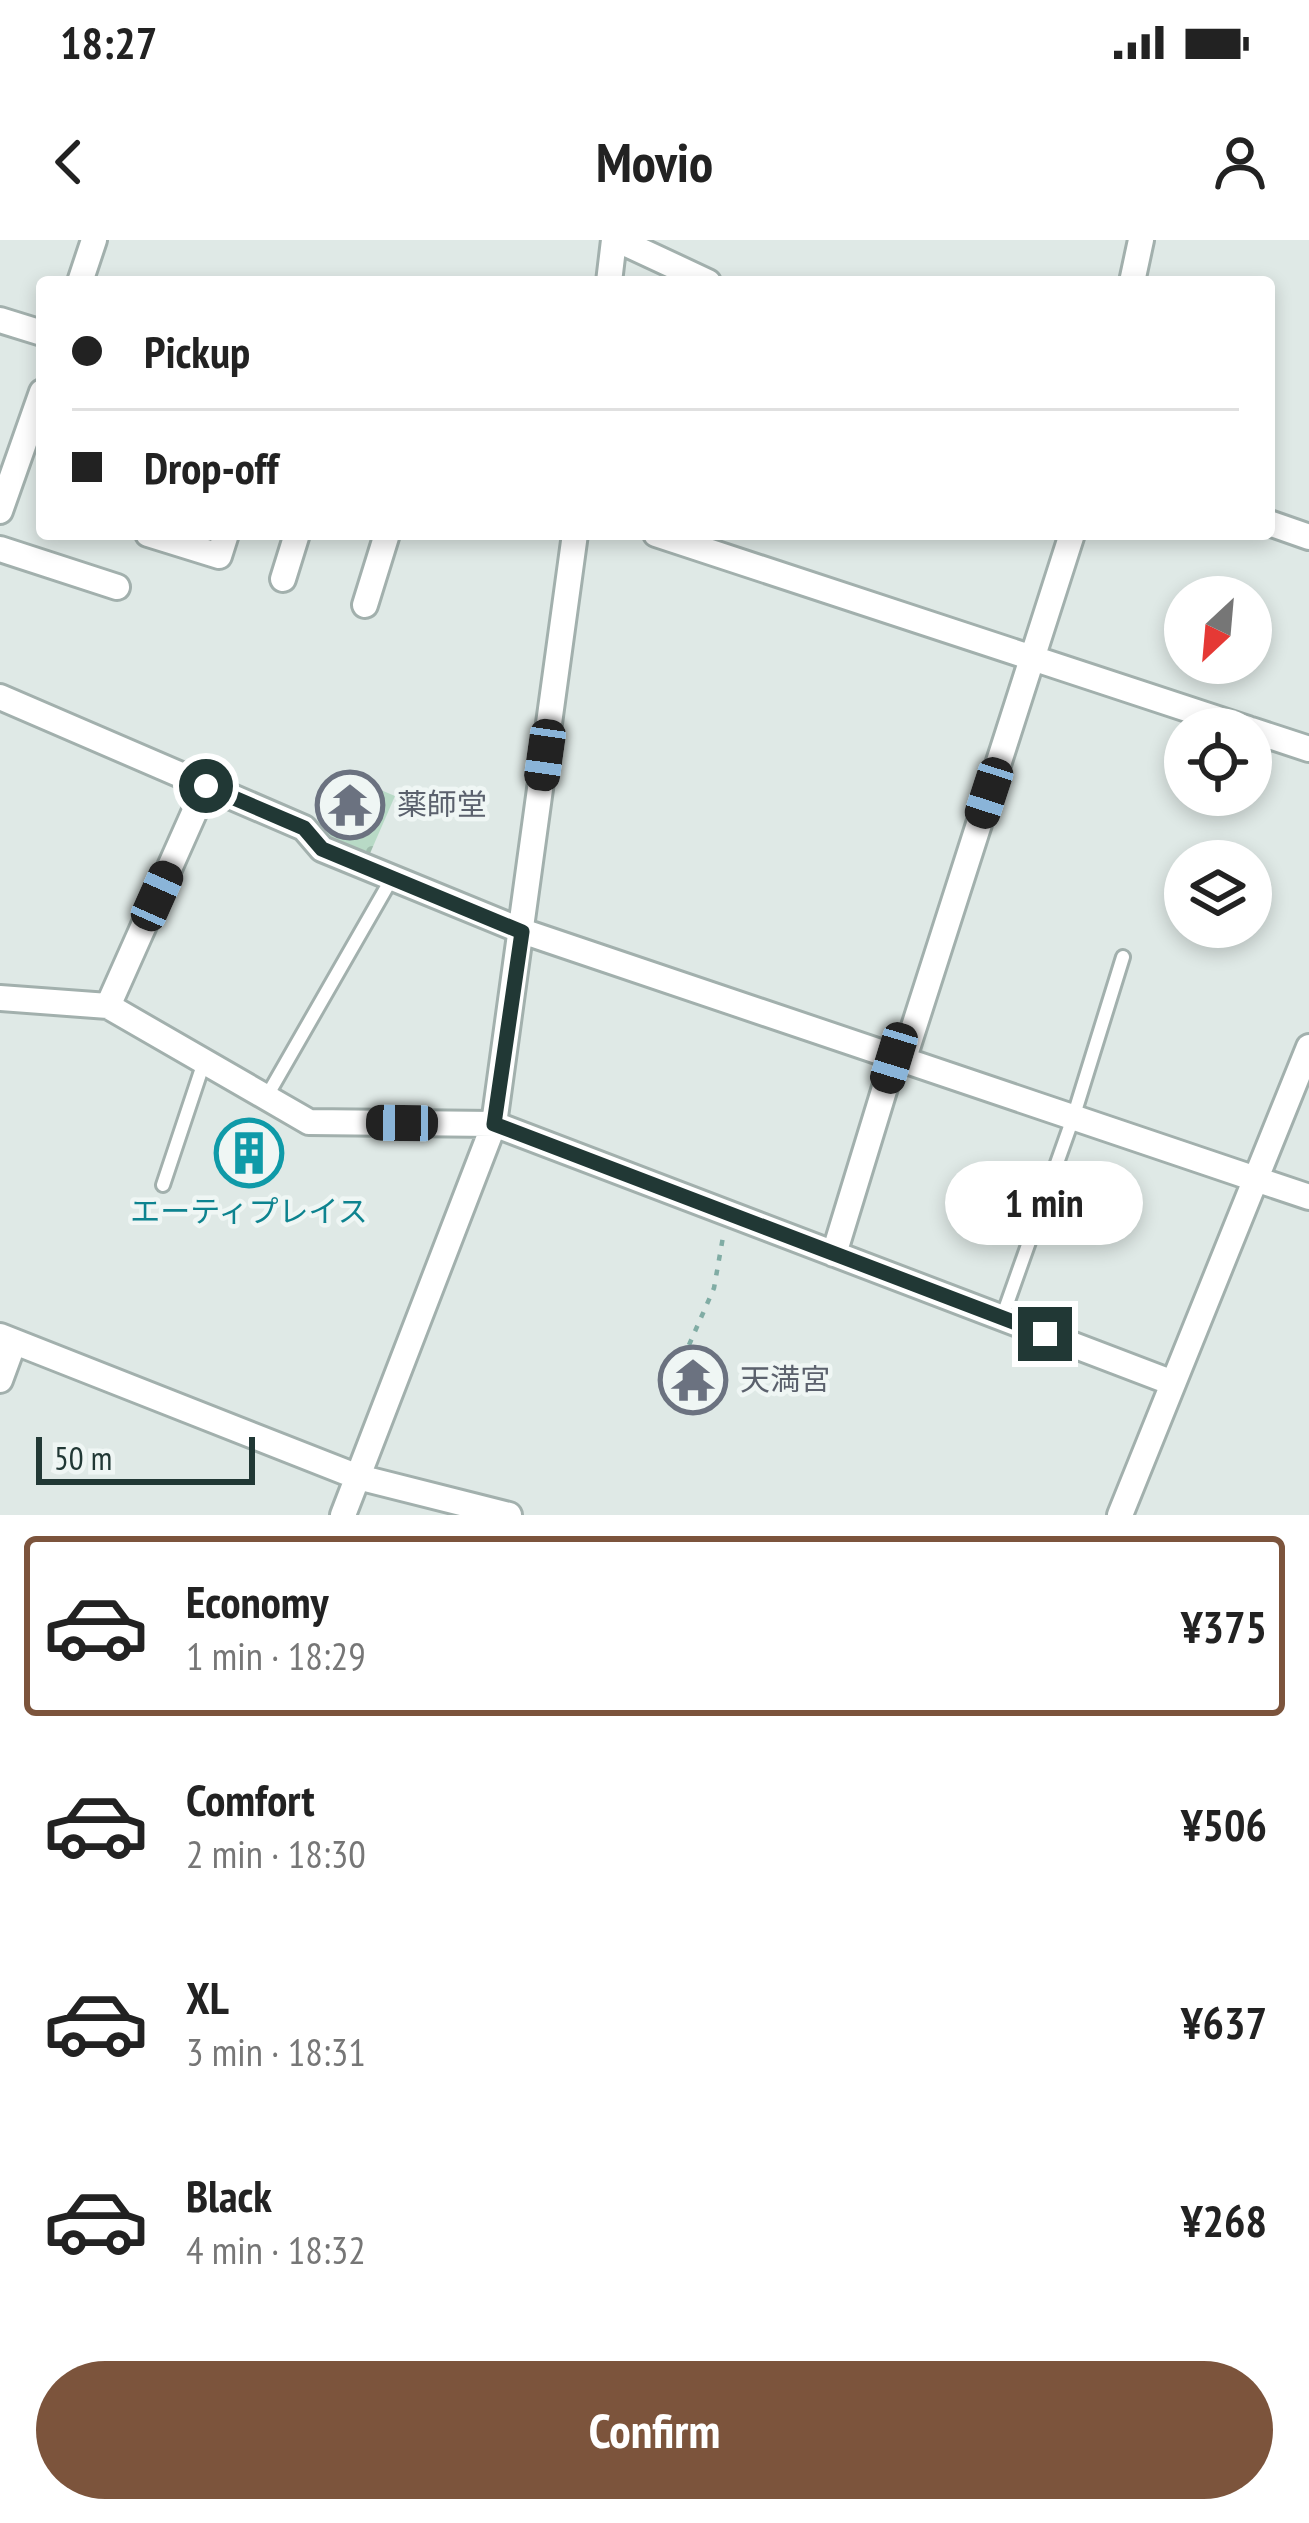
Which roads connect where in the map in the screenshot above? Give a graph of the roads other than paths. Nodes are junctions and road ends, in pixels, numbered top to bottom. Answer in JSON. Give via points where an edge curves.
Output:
{"nodes":[{"id":1,"x":94,"y":240,"type":"edge"},
{"id":2,"x":616,"y":240,"type":"edge"},
{"id":3,"x":1141,"y":240,"type":"edge"},
{"id":4,"x":82,"y":276,"type":"edge"},
{"id":5,"x":610,"y":276,"type":"edge"},
{"id":6,"x":695,"y":276,"type":"edge"},
{"id":7,"x":1133,"y":276,"type":"edge"},
{"id":8,"x":0,"y":320,"type":"edge"},
{"id":9,"x":36,"y":331,"type":"edge"},
{"id":10,"x":36,"y":409,"type":"edge"},
{"id":11,"x":0,"y":511,"type":"edge"},
{"id":12,"x":1275,"y":525,"type":"edge"},
{"id":13,"x":1309,"y":537,"type":"edge"},
{"id":14,"x":167,"y":540,"type":"edge"},
{"id":15,"x":224,"y":540,"type":"edge"},
{"id":16,"x":295,"y":540,"type":"edge"},
{"id":17,"x":385,"y":540,"type":"edge"},
{"id":18,"x":574,"y":540,"type":"edge"},
{"id":19,"x":674,"y":540,"type":"edge"},
{"id":20,"x":1070,"y":540,"type":"edge"},
{"id":21,"x":0,"y":549,"type":"edge"},
{"id":22,"x":283,"y":579,"type":"dead end"},
{"id":23,"x":116,"y":587,"type":"dead end"},
{"id":24,"x":365,"y":605,"type":"dead end"},
{"id":25,"x":1032,"y":659,"type":"junction"},
{"id":26,"x":0,"y":697,"type":"edge"},
{"id":27,"x":1185,"y":708,"type":"edge"},
{"id":28,"x":1272,"y":736,"type":"edge"},
{"id":29,"x":1309,"y":749,"type":"edge"},
{"id":30,"x":206,"y":786,"type":"junction"},
{"id":31,"x":392,"y":878,"type":"junction"},
{"id":32,"x":522,"y":932,"type":"junction"},
{"id":33,"x":1123,"y":957,"type":"dead end"},
{"id":34,"x":0,"y":998,"type":"edge"},
{"id":35,"x":108,"y":1006,"type":"junction"},
{"id":36,"x":1309,"y":1047,"type":"edge"},
{"id":37,"x":899,"y":1059,"type":"junction"},
{"id":38,"x":204,"y":1062,"type":"junction"},
{"id":39,"x":266,"y":1097,"type":"junction"},
{"id":40,"x":1073,"y":1118,"type":"junction"},
{"id":41,"x":494,"y":1124,"type":"junction"},
{"id":42,"x":1255,"y":1180,"type":"junction"},
{"id":43,"x":164,"y":1185,"type":"dead end"},
{"id":44,"x":1309,"y":1197,"type":"edge"},
{"id":45,"x":834,"y":1254,"type":"junction"},
{"id":46,"x":1002,"y":1318,"type":"junction"},
{"id":47,"x":7,"y":1339,"type":"edge"},
{"id":48,"x":0,"y":1380,"type":"edge"},
{"id":49,"x":1173,"y":1383,"type":"junction"},
{"id":50,"x":358,"y":1477,"type":"junction"},
{"id":51,"x":344,"y":1515,"type":"edge"},
{"id":52,"x":509,"y":1515,"type":"edge"},
{"id":53,"x":1120,"y":1515,"type":"edge"}],
"edges":[{"from":1,"to":4,"type":"street"},
{"from":2,"to":5,"type":"street"},
{"from":2,"to":6,"type":"street"},
{"from":3,"to":7,"type":"street"},
{"from":8,"to":9,"type":"street"},
{"from":10,"to":11,"type":"street"},
{"from":12,"to":13,"type":"street"},
{"from":14,"to":15,"type":"street","via":[[219,556]]},
{"from":16,"to":22,"type":"street"},
{"from":17,"to":24,"type":"street"},
{"from":18,"to":32,"type":"street"},
{"from":19,"to":25,"type":"street"},
{"from":20,"to":25,"type":"street"},
{"from":21,"to":23,"type":"street"},
{"from":25,"to":27,"type":"street"},
{"from":25,"to":37,"type":"street"},
{"from":26,"to":30,"type":"street"},
{"from":28,"to":29,"type":"street"},
{"from":30,"to":31,"type":"street"},
{"from":30,"to":35,"type":"street"},
{"from":31,"to":32,"type":"street"},
{"from":31,"to":39,"type":"lane"},
{"from":32,"to":37,"type":"street"},
{"from":32,"to":41,"type":"street"},
{"from":33,"to":40,"type":"lane"},
{"from":34,"to":35,"type":"street"},
{"from":35,"to":38,"type":"street"},
{"from":36,"to":42,"type":"street"},
{"from":37,"to":40,"type":"street"},
{"from":37,"to":45,"type":"street"},
{"from":38,"to":39,"type":"street"},
{"from":38,"to":43,"type":"lane"},
{"from":39,"to":41,"type":"street","via":[[310,1122]]},
{"from":40,"to":42,"type":"street"},
{"from":40,"to":46,"type":"lane"},
{"from":41,"to":45,"type":"street"},
{"from":41,"to":50,"type":"street"},
{"from":42,"to":44,"type":"street"},
{"from":42,"to":49,"type":"street"},
{"from":45,"to":46,"type":"street"},
{"from":46,"to":49,"type":"street"},
{"from":47,"to":48,"type":"street"},
{"from":47,"to":50,"type":"street"},
{"from":49,"to":53,"type":"street"},
{"from":50,"to":51,"type":"street"},
{"from":50,"to":52,"type":"street"}]}
